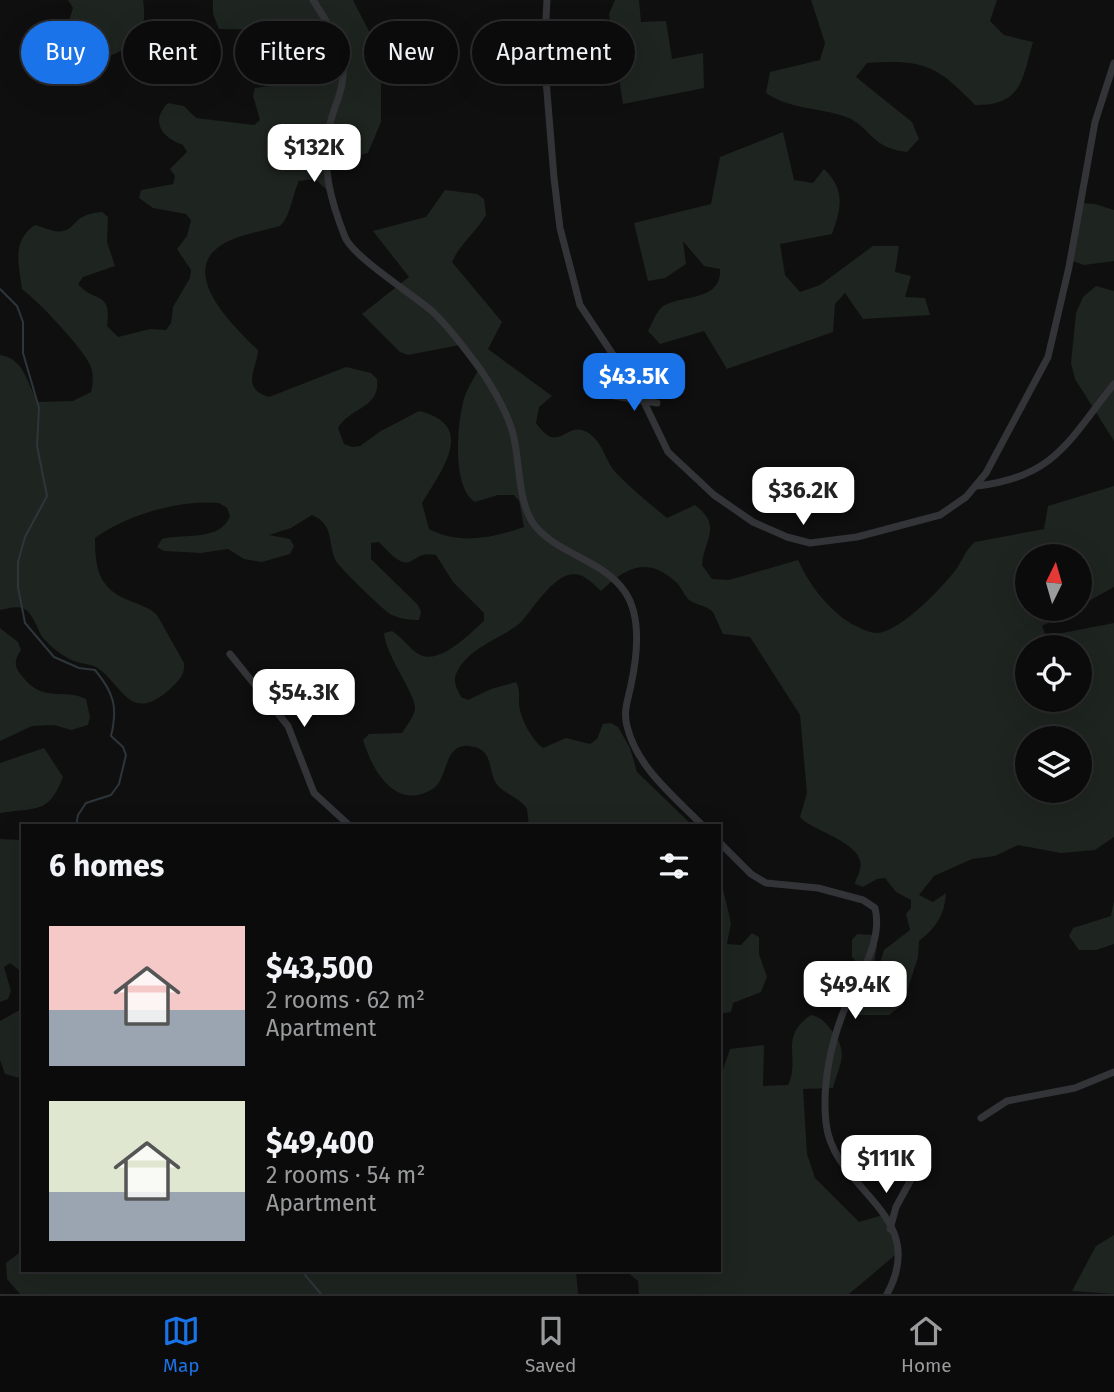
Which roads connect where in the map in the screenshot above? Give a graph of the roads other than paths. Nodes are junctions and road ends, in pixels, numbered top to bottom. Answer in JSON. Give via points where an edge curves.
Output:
{"nodes":[{"id":1,"x":313,"y":0,"type":"edge"},
{"id":2,"x":547,"y":0,"type":"edge"},
{"id":3,"x":1114,"y":63,"type":"edge"},
{"id":4,"x":1114,"y":384,"type":"edge"},
{"id":5,"x":614,"y":396,"type":"dead end"},
{"id":6,"x":643,"y":400,"type":"junction"},
{"id":7,"x":657,"y":403,"type":"dead end"},
{"id":8,"x":976,"y":486,"type":"junction"},
{"id":9,"x":230,"y":654,"type":"dead end"},
{"id":10,"x":348,"y":824,"type":"edge"},
{"id":11,"x":701,"y":824,"type":"edge"},
{"id":12,"x":721,"y":844,"type":"edge"},
{"id":13,"x":1114,"y":1072,"type":"edge"},
{"id":14,"x":981,"y":1118,"type":"dead end"},
{"id":15,"x":914,"y":1174,"type":"dead end"},
{"id":16,"x":890,"y":1229,"type":"junction"},
{"id":17,"x":887,"y":1294,"type":"edge"}],
"edges":[{"from":1,"to":11,"type":"street","via":[[340,50],[344,68],[329,126],[326,167],[347,241],[435,314],[501,401],[535,525],[549,539],[611,576],[626,593],[636,627],[625,710],[627,727],[649,770]]},
{"from":2,"to":6,"type":"street","via":[[544,55],[554,178],[568,260],[580,305]]},
{"from":3,"to":8,"type":"street","via":[[1095,122],[1048,357]]},
{"from":4,"to":8,"type":"street","via":[[1050,463],[1015,479]]},
{"from":5,"to":6,"type":"street"},
{"from":6,"to":7,"type":"street"},
{"from":6,"to":8,"type":"street","via":[[668,452],[714,495],[752,522],[810,543],[940,515]]},
{"from":9,"to":10,"type":"street","via":[[288,726],[314,793]]},
{"from":12,"to":16,"type":"street","via":[[766,883],[818,888],[863,900],[875,908],[877,923],[870,953],[831,1052],[826,1121],[837,1158],[867,1190]]},
{"from":13,"to":14,"type":"street","via":[[1075,1088],[1007,1101]]},
{"from":15,"to":16,"type":"street"},
{"from":16,"to":17,"type":"street","via":[[901,1262]]}]}
